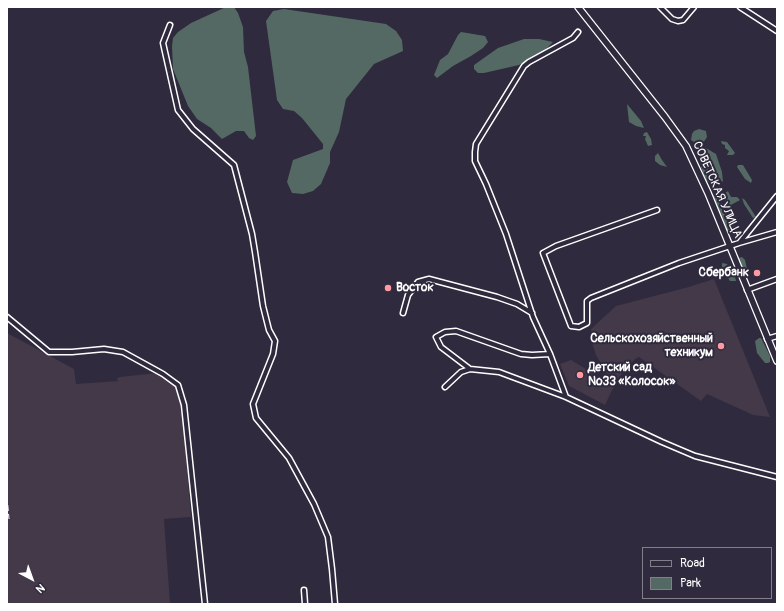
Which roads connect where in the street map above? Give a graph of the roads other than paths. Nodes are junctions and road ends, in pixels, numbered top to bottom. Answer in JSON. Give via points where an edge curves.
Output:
{"nodes":[{"id":1,"x":578,"y":7,"type":"edge"},
{"id":2,"x":660,"y":7,"type":"edge"},
{"id":3,"x":694,"y":7,"type":"edge"},
{"id":4,"x":740,"y":7,"type":"edge"},
{"id":5,"x":170,"y":25,"type":"dead end"},
{"id":6,"x":777,"y":31,"type":"edge"},
{"id":7,"x":578,"y":32,"type":"dead end"},
{"id":8,"x":777,"y":196,"type":"edge"},
{"id":9,"x":657,"y":210,"type":"dead end"},
{"id":10,"x":777,"y":232,"type":"edge"},
{"id":11,"x":739,"y":243,"type":"junction"},
{"id":12,"x":730,"y":246,"type":"junction"},
{"id":13,"x":777,"y":279,"type":"edge"},
{"id":14,"x":747,"y":290,"type":"junction"},
{"id":15,"x":532,"y":313,"type":"junction"},
{"id":16,"x":403,"y":314,"type":"dead end"},
{"id":17,"x":7,"y":317,"type":"edge"},
{"id":18,"x":777,"y":336,"type":"edge"},
{"id":19,"x":767,"y":339,"type":"junction"},
{"id":20,"x":550,"y":354,"type":"junction"},
{"id":21,"x":777,"y":361,"type":"edge"},
{"id":22,"x":470,"y":369,"type":"junction"},
{"id":23,"x":445,"y":387,"type":"dead end"},
{"id":24,"x":566,"y":397,"type":"junction"},
{"id":25,"x":777,"y":477,"type":"edge"},
{"id":26,"x":304,"y":590,"type":"dead end"},
{"id":27,"x":205,"y":604,"type":"edge"},
{"id":28,"x":305,"y":604,"type":"edge"},
{"id":29,"x":335,"y":604,"type":"edge"}],
"edges":[{"from":1,"to":12,"type":"main road","name":"СОВЕТСКАЯ УЛИЦА","via":[[686,146]]},
{"from":2,"to":3,"type":"street","via":[[672,19],[678,21],[683,20]]},
{"from":4,"to":6,"type":"street"},
{"from":5,"to":29,"type":"street","via":[[163,43],[178,110],[193,129],[234,165],[253,240],[263,306],[269,330],[275,341],[273,354],[253,404],[256,418],[289,458],[314,504],[328,537]]},
{"from":7,"to":15,"type":"street","via":[[573,38],[524,66],[476,144],[475,161],[506,234]]},
{"from":8,"to":11,"type":"street"},
{"from":9,"to":12,"type":"street","via":[[543,253],[571,326],[579,327],[587,323],[587,301],[591,298]]},
{"from":10,"to":11,"type":"street"},
{"from":11,"to":12,"type":"street"},
{"from":12,"to":14,"type":"main road","name":"СОВЕТСКАЯ УЛИЦА"},
{"from":13,"to":14,"type":"street"},
{"from":14,"to":19,"type":"main road","name":"СОВЕТСКАЯ УЛИЦА"},
{"from":15,"to":16,"type":"street","via":[[497,297],[429,279],[418,282],[408,295]]},
{"from":15,"to":20,"type":"street"},
{"from":17,"to":27,"type":"street","via":[[49,352],[104,349],[123,352],[164,374],[178,385],[184,405]]},
{"from":18,"to":19,"type":"street"},
{"from":19,"to":21,"type":"main road","name":"СОВЕТСКАЯ УЛИЦА"},
{"from":20,"to":22,"type":"street","via":[[521,354],[456,331],[445,332],[436,337],[441,347]]},
{"from":20,"to":24,"type":"street"},
{"from":22,"to":23,"type":"street","via":[[461,372]]},
{"from":22,"to":24,"type":"street","via":[[499,372]]},
{"from":24,"to":25,"type":"street","via":[[695,456]]},
{"from":26,"to":28,"type":"street"}]}
